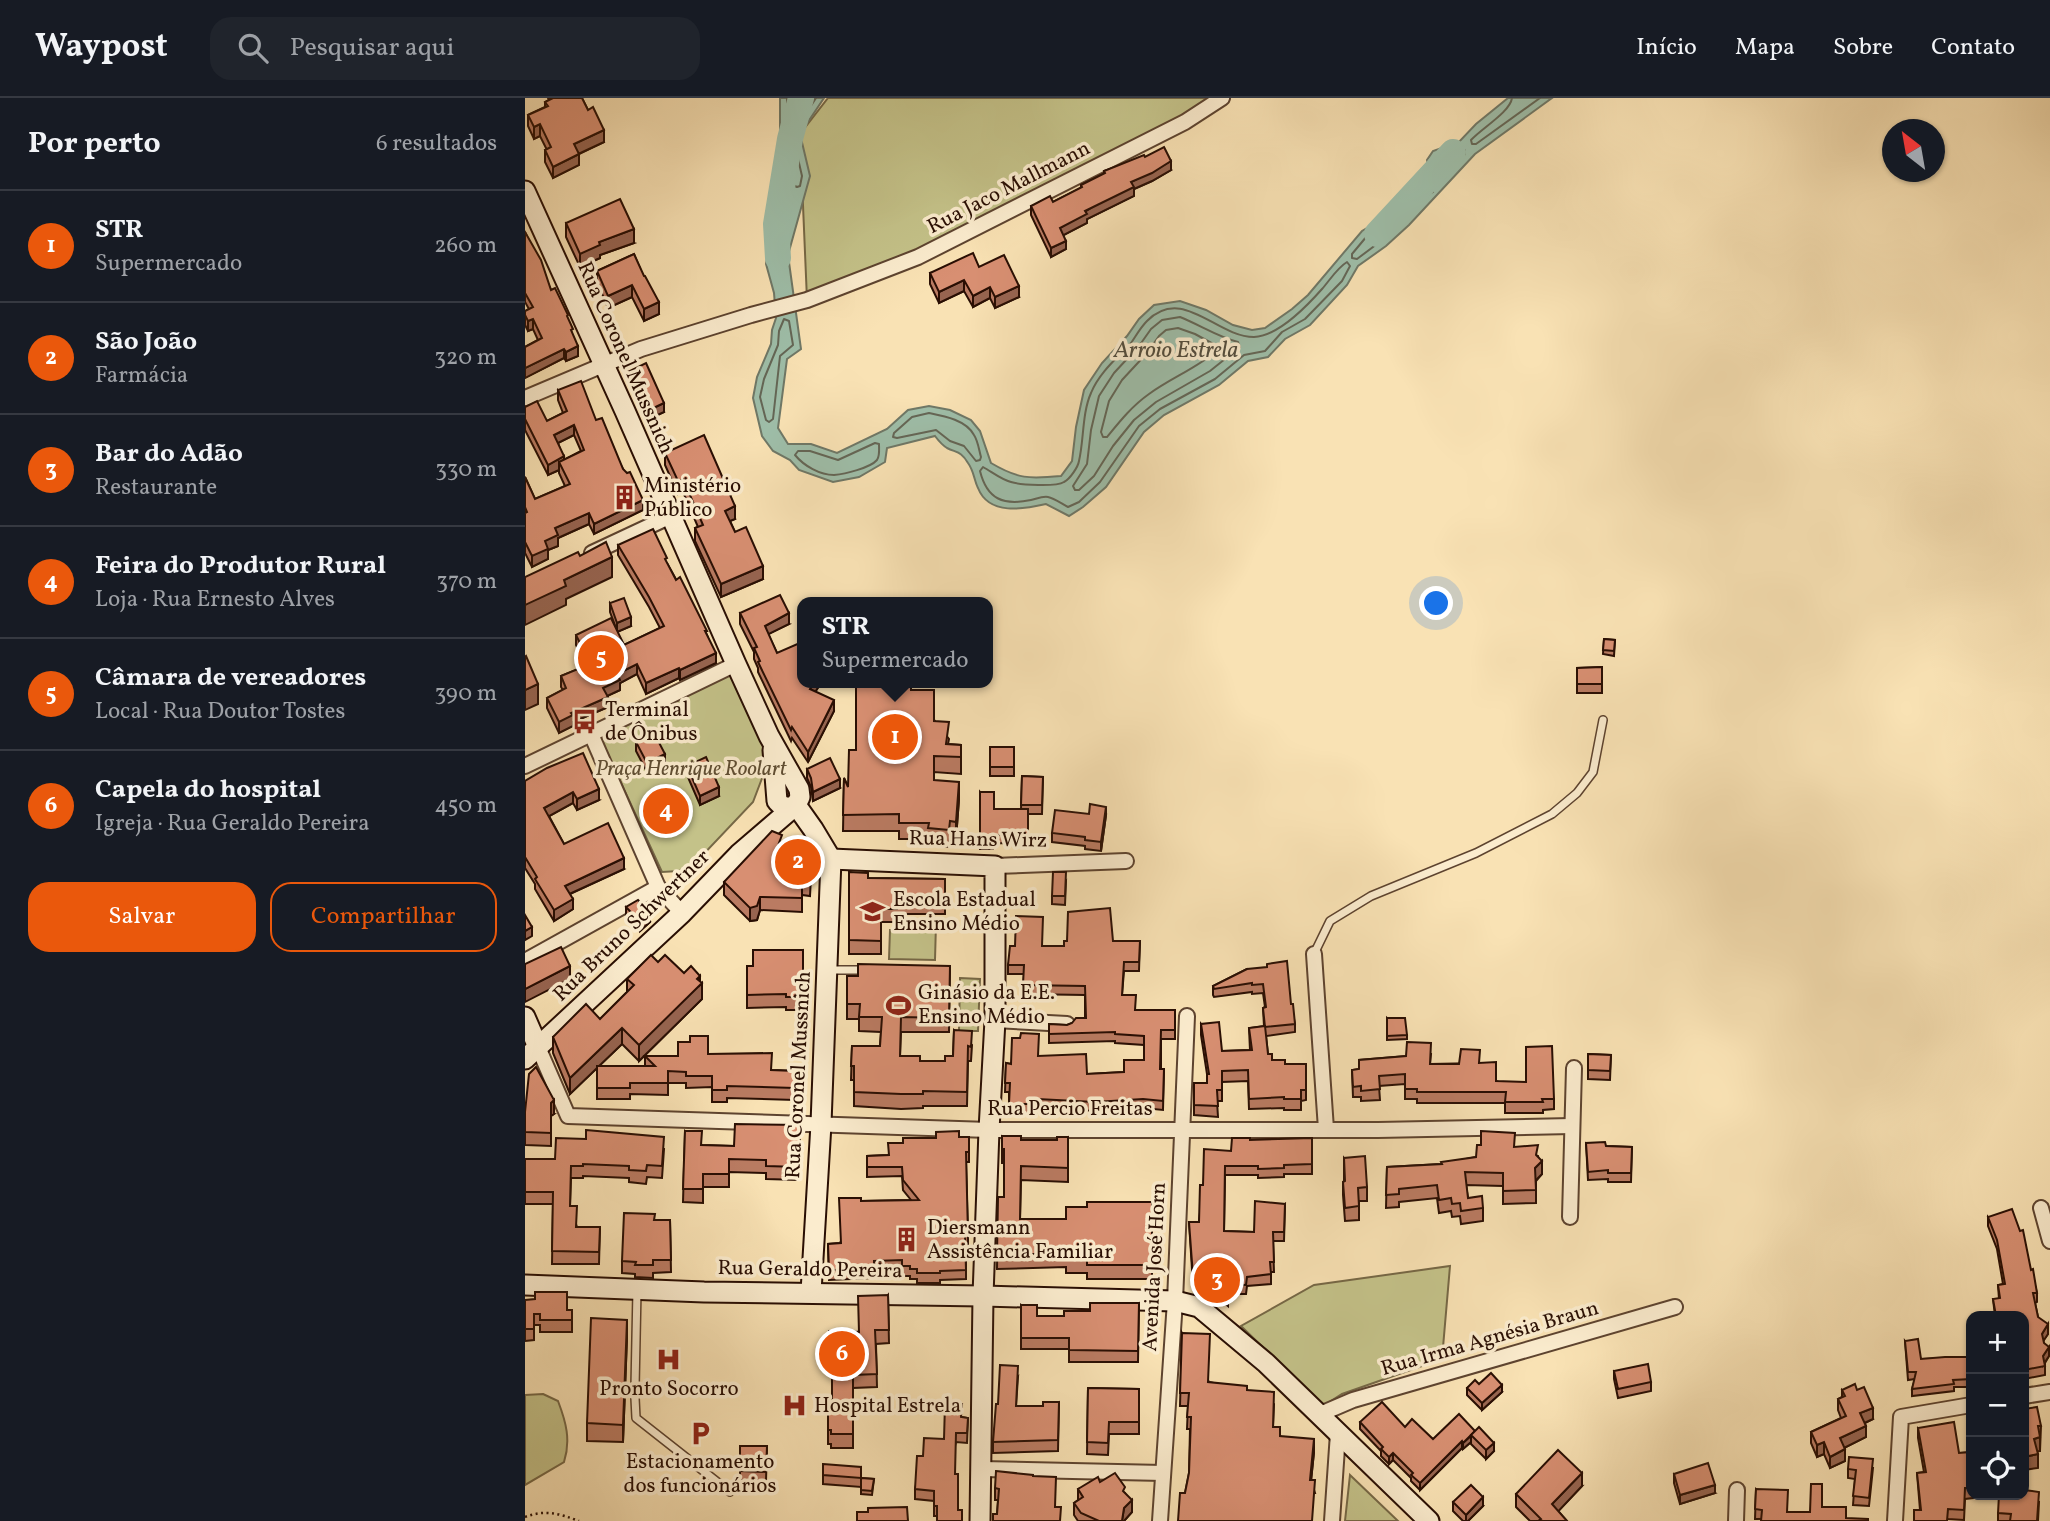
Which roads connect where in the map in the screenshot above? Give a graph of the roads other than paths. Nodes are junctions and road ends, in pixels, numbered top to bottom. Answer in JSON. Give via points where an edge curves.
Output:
{"nodes":[{"id":1,"x":1222,"y":98,"type":"edge"},
{"id":2,"x":527,"y":201,"type":"edge"},
{"id":3,"x":604,"y":366,"type":"junction"},
{"id":4,"x":525,"y":398,"type":"edge"},
{"id":5,"x":671,"y":516,"type":"junction"},
{"id":6,"x":573,"y":561,"type":"edge"},
{"id":7,"x":736,"y":664,"type":"junction"},
{"id":8,"x":1603,"y":720,"type":"dead end"},
{"id":9,"x":590,"y":734,"type":"junction"},
{"id":10,"x":525,"y":766,"type":"edge"},
{"id":11,"x":788,"y":798,"type":"junction"},
{"id":12,"x":771,"y":828,"type":"junction"},
{"id":13,"x":813,"y":829,"type":"junction"},
{"id":14,"x":739,"y":854,"type":"junction"},
{"id":15,"x":831,"y":859,"type":"junction"},
{"id":16,"x":1126,"y":861,"type":"dead end"},
{"id":17,"x":995,"y":866,"type":"junction"},
{"id":18,"x":657,"y":887,"type":"junction"},
{"id":19,"x":683,"y":913,"type":"junction"},
{"id":20,"x":1314,"y":954,"type":"joint"},
{"id":21,"x":525,"y":961,"type":"edge"},
{"id":22,"x":827,"y":970,"type":"junction"},
{"id":23,"x":879,"y":970,"type":"edge"},
{"id":24,"x":1187,"y":1016,"type":"dead end"},
{"id":25,"x":525,"y":1017,"type":"edge"},
{"id":26,"x":995,"y":1020,"type":"junction"},
{"id":27,"x":1067,"y":1024,"type":"edge"},
{"id":28,"x":531,"y":1053,"type":"edge"},
{"id":29,"x":1574,"y":1068,"type":"dead end"},
{"id":30,"x":821,"y":1124,"type":"junction"},
{"id":31,"x":1572,"y":1126,"type":"junction"},
{"id":32,"x":1327,"y":1129,"type":"junction"},
{"id":33,"x":989,"y":1130,"type":"junction"},
{"id":34,"x":1183,"y":1130,"type":"junction"},
{"id":35,"x":2041,"y":1208,"type":"dead end"},
{"id":36,"x":1570,"y":1217,"type":"dead end"},
{"id":37,"x":2050,"y":1241,"type":"edge"},
{"id":38,"x":525,"y":1285,"type":"edge"},
{"id":39,"x":637,"y":1289,"type":"junction"},
{"id":40,"x":811,"y":1292,"type":"junction"},
{"id":41,"x":983,"y":1296,"type":"junction"},
{"id":42,"x":1175,"y":1301,"type":"junction"},
{"id":43,"x":1675,"y":1307,"type":"dead end"},
{"id":44,"x":635,"y":1387,"type":"dead end"},
{"id":45,"x":2050,"y":1392,"type":"edge"},
{"id":46,"x":2029,"y":1395,"type":"edge"},
{"id":47,"x":635,"y":1398,"type":"dead end"},
{"id":48,"x":1966,"y":1406,"type":"edge"},
{"id":49,"x":1318,"y":1415,"type":"junction"},
{"id":50,"x":1338,"y":1433,"type":"junction"},
{"id":51,"x":982,"y":1469,"type":"junction"},
{"id":52,"x":1163,"y":1472,"type":"junction"},
{"id":53,"x":1737,"y":1490,"type":"dead end"},
{"id":54,"x":730,"y":1492,"type":"dead end"},
{"id":55,"x":980,"y":1521,"type":"edge"},
{"id":56,"x":1160,"y":1521,"type":"edge"},
{"id":57,"x":1332,"y":1521,"type":"edge"},
{"id":58,"x":1429,"y":1521,"type":"edge"},
{"id":59,"x":1736,"y":1521,"type":"edge"},
{"id":60,"x":1895,"y":1521,"type":"edge"}],
"edges":[{"from":1,"to":3,"type":"street","name":"Rua Jaco Mallmann","via":[[1185,122],[918,257],[807,300],[641,349]]},
{"from":2,"to":3,"type":"main road","name":"Rua Coronel Mussnich"},
{"from":3,"to":4,"type":"street","name":"Rua Jaco Mallmann"},
{"from":3,"to":5,"type":"main road","name":"Rua Coronel Mussnich"},
{"from":5,"to":6,"type":"street"},
{"from":5,"to":7,"type":"main road","name":"Rua Coronel Mussnich"},
{"from":7,"to":9,"type":"street"},
{"from":7,"to":11,"type":"main road","name":"Rua Coronel Mussnich","via":[[769,736]]},
{"from":8,"to":20,"type":"lane","via":[[1593,772],[1552,814],[1476,853],[1371,896],[1330,921]]},
{"from":9,"to":10,"type":"street"},
{"from":9,"to":18,"type":"street"},
{"from":11,"to":12,"type":"main road","name":"Rua Bruno Schwertner"},
{"from":11,"to":13,"type":"main road","name":"Rua Coronel Mussnich"},
{"from":11,"to":14,"type":"main road","name":"Rua Bruno Schwertner"},
{"from":12,"to":13,"type":"main road","via":[[794,822]]},
{"from":12,"to":14,"type":"main road","name":"Rua Bruno Schwertner"},
{"from":13,"to":15,"type":"main road","name":"Rua Coronel Mussnich"},
{"from":14,"to":19,"type":"main road","name":"Rua Bruno Schwertner"},
{"from":15,"to":17,"type":"main road","name":"Rua Hans Wirz"},
{"from":15,"to":22,"type":"main road","name":"Rua Coronel Mussnich"},
{"from":16,"to":17,"type":"street","name":"Rua Hans Wirz"},
{"from":17,"to":26,"type":"main road"},
{"from":18,"to":19,"type":"street"},
{"from":18,"to":21,"type":"street"},
{"from":19,"to":28,"type":"main road","name":"Rua Bruno Schwertner"},
{"from":20,"to":32,"type":"street"},
{"from":22,"to":23,"type":"lane"},
{"from":22,"to":30,"type":"main road","name":"Rua Coronel Mussnich"},
{"from":24,"to":34,"type":"street","name":"Avenida José Horn"},
{"from":25,"to":28,"type":"main road"},
{"from":26,"to":27,"type":"street"},
{"from":26,"to":33,"type":"main road"},
{"from":28,"to":30,"type":"street","name":"Rua Percio Freitas","via":[[568,1116]]},
{"from":29,"to":31,"type":"street"},
{"from":30,"to":33,"type":"street","name":"Rua Percio Freitas"},
{"from":30,"to":40,"type":"main road","name":"Rua Coronel Mussnich"},
{"from":31,"to":32,"type":"street","name":"Rua Percio Freitas"},
{"from":31,"to":36,"type":"street"},
{"from":32,"to":34,"type":"street","name":"Rua Percio Freitas"},
{"from":33,"to":34,"type":"street","name":"Rua Percio Freitas"},
{"from":33,"to":41,"type":"main road"},
{"from":34,"to":42,"type":"street","name":"Avenida José Horn"},
{"from":35,"to":37,"type":"street"},
{"from":38,"to":39,"type":"main road","name":"Rua Geraldo Pereira"},
{"from":39,"to":40,"type":"main road","name":"Rua Geraldo Pereira"},
{"from":39,"to":44,"type":"lane"},
{"from":40,"to":41,"type":"main road","name":"Rua Geraldo Pereira"},
{"from":41,"to":42,"type":"main road","name":"Rua Geraldo Pereira"},
{"from":41,"to":51,"type":"main road"},
{"from":42,"to":49,"type":"main road","name":"Rua Geraldo Pereira","via":[[1199,1307],[1212,1317]]},
{"from":42,"to":52,"type":"street","name":"Avenida José Horn"},
{"from":43,"to":49,"type":"street","name":"Rua Irma Agnésia Braun","via":[[1353,1400]]},
{"from":45,"to":46,"type":"street"},
{"from":47,"to":54,"type":"lane","via":[[636,1418]]},
{"from":48,"to":60,"type":"street","via":[[1901,1417]]},
{"from":49,"to":50,"type":"main road","name":"Rua Geraldo Pereira"},
{"from":50,"to":57,"type":"street"},
{"from":50,"to":58,"type":"main road","name":"Rua Geraldo Pereira"},
{"from":51,"to":52,"type":"street"},
{"from":51,"to":55,"type":"main road"},
{"from":52,"to":56,"type":"street","name":"Avenida José Horn"},
{"from":53,"to":59,"type":"street"}]}
